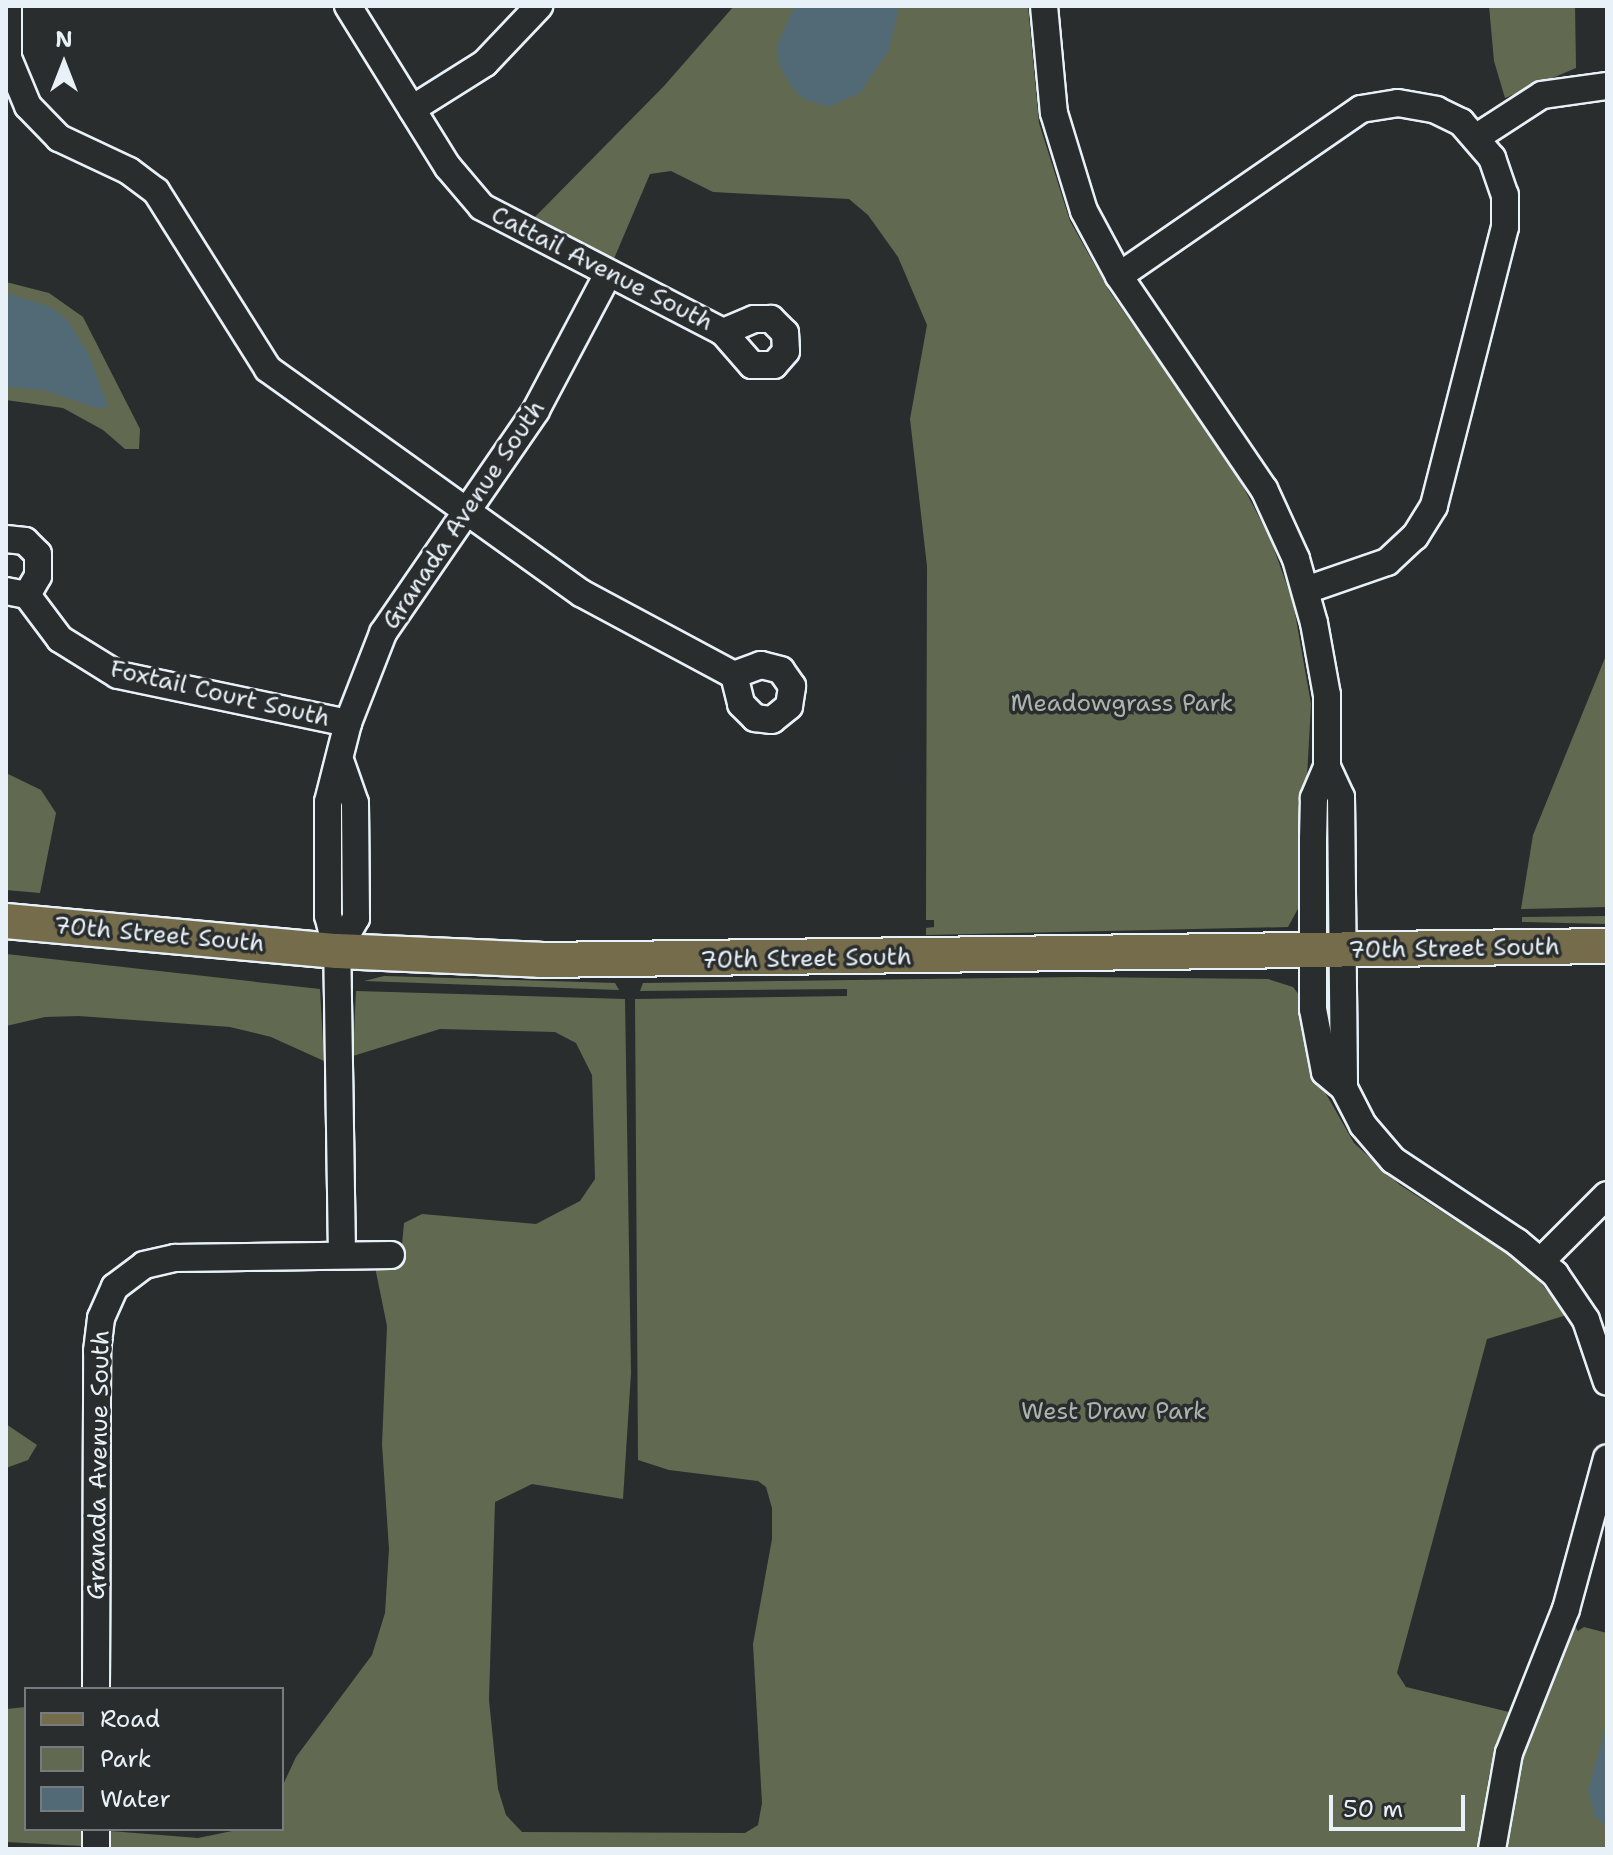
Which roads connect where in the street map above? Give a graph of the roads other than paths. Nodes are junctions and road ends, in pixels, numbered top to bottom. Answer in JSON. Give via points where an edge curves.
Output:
{"nodes":[{"id":1,"x":8,"y":6,"type":"edge"},
{"id":2,"x":348,"y":6,"type":"edge"},
{"id":3,"x":539,"y":6,"type":"edge"},
{"id":4,"x":1044,"y":6,"type":"edge"},
{"id":5,"x":1607,"y":86,"type":"edge"},
{"id":6,"x":412,"y":109,"type":"junction"},
{"id":7,"x":1477,"y":137,"type":"junction"},
{"id":8,"x":608,"y":274,"type":"junction"},
{"id":9,"x":1119,"y":276,"type":"junction"},
{"id":10,"x":723,"y":332,"type":"dead end"},
{"id":11,"x":466,"y":512,"type":"junction"},
{"id":12,"x":6,"y":539,"type":"edge"},
{"id":13,"x":1306,"y":590,"type":"junction"},
{"id":14,"x":16,"y":593,"type":"edge"},
{"id":15,"x":734,"y":675,"type":"dead end"},
{"id":16,"x":348,"y":723,"type":"junction"},
{"id":17,"x":6,"y":921,"type":"edge"},
{"id":18,"x":1607,"y":946,"type":"edge"},
{"id":19,"x":337,"y":951,"type":"junction"},
{"id":20,"x":1327,"y":951,"type":"junction"},
{"id":21,"x":1607,"y":1195,"type":"edge"},
{"id":22,"x":342,"y":1255,"type":"junction"},
{"id":23,"x":391,"y":1255,"type":"dead end"},
{"id":24,"x":1541,"y":1261,"type":"junction"},
{"id":25,"x":1607,"y":1382,"type":"edge"},
{"id":26,"x":1606,"y":1472,"type":"edge"},
{"id":27,"x":96,"y":1687,"type":"edge"},
{"id":28,"x":1492,"y":1849,"type":"edge"}],
"edges":[{"from":1,"to":11,"type":"street","via":[[11,71],[41,123],[156,191],[268,369]]},
{"from":2,"to":6,"type":"street","name":"Cattail Avenue South"},
{"from":3,"to":6,"type":"street","via":[[485,63]]},
{"from":4,"to":9,"type":"street","via":[[1048,77],[1063,154],[1084,211]]},
{"from":5,"to":7,"type":"street","via":[[1542,95]]},
{"from":6,"to":8,"type":"street","name":"Cattail Avenue South","via":[[448,167],[482,207]]},
{"from":7,"to":9,"type":"street","via":[[1452,116],[1426,107],[1398,103],[1361,109]]},
{"from":7,"to":13,"type":"street","via":[[1502,182],[1505,227],[1434,506],[1415,536],[1387,562]]},
{"from":8,"to":10,"type":"street","name":"Cattail Avenue South"},
{"from":8,"to":11,"type":"street","name":"Granada Avenue South","via":[[545,395]]},
{"from":9,"to":13,"type":"street","via":[[1264,489]]},
{"from":11,"to":15,"type":"street","via":[[604,608]]},
{"from":11,"to":16,"type":"street","name":"Granada Avenue South","via":[[383,633]]},
{"from":12,"to":14,"type":"street","name":"Foxtail Court South","via":[[25,541],[38,554],[38,576]]},
{"from":13,"to":20,"type":"street","via":[[1325,679],[1327,767],[1314,798]]},
{"from":14,"to":16,"type":"street","name":"Foxtail Court South","via":[[60,639],[110,672]]},
{"from":16,"to":19,"type":"street","name":"Granada Avenue South","via":[[341,763],[355,803],[356,918]]},
{"from":17,"to":19,"type":"main road","name":"70th Street South"},
{"from":18,"to":20,"type":"main road","name":"70th Street South"},
{"from":19,"to":20,"type":"main road","name":"70th Street South","via":[[629,962]]},
{"from":19,"to":22,"type":"street","name":"Granada Avenue South"},
{"from":20,"to":24,"type":"street","via":[[1317,1047],[1325,1072],[1344,1088],[1363,1125],[1393,1160]]},
{"from":21,"to":24,"type":"street"},
{"from":22,"to":23,"type":"street","name":"Granada Avenue South"},
{"from":22,"to":27,"type":"street","name":"Granada Avenue South","via":[[166,1259],[132,1272],[108,1298],[97,1351]]},
{"from":24,"to":25,"type":"street","via":[[1586,1320]]},
{"from":26,"to":28,"type":"street","via":[[1566,1609],[1509,1753]]}]}
